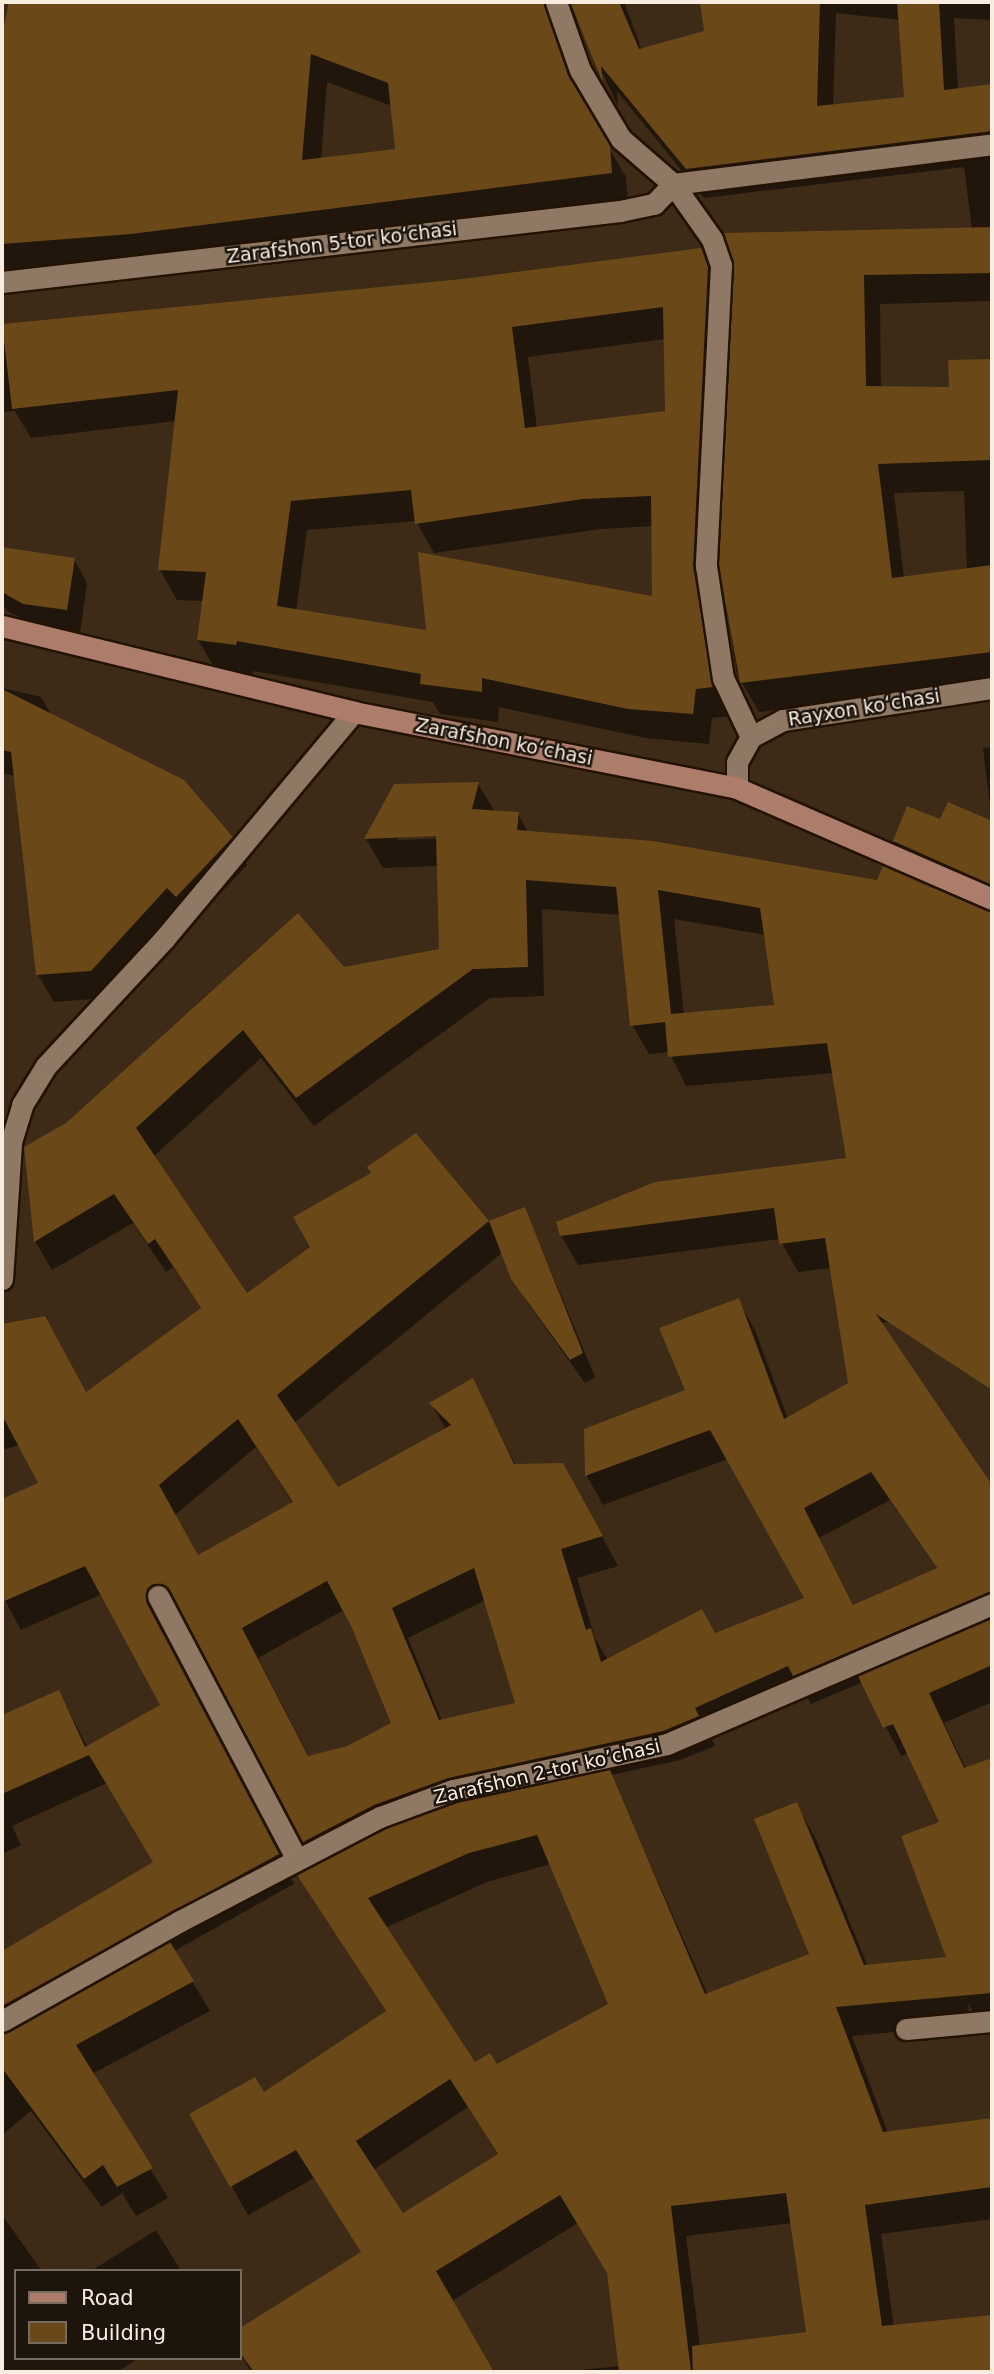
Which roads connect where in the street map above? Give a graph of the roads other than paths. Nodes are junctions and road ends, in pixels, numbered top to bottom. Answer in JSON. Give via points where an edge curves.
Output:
{"nodes":[{"id":1,"x":556,"y":2,"type":"edge"},
{"id":2,"x":992,"y":144,"type":"edge"},
{"id":3,"x":673,"y":184,"type":"junction"},
{"id":4,"x":2,"y":282,"type":"edge"},
{"id":5,"x":2,"y":626,"type":"edge"},
{"id":6,"x":992,"y":688,"type":"edge"},
{"id":7,"x":354,"y":712,"type":"junction"},
{"id":8,"x":751,"y":737,"type":"junction"},
{"id":9,"x":737,"y":788,"type":"junction"},
{"id":10,"x":992,"y":899,"type":"edge"},
{"id":11,"x":2,"y":1279,"type":"edge"},
{"id":12,"x":158,"y":1596,"type":"dead end"},
{"id":13,"x":992,"y":1604,"type":"edge"},
{"id":14,"x":296,"y":1858,"type":"junction"},
{"id":15,"x":2,"y":2021,"type":"edge"},
{"id":16,"x":992,"y":2021,"type":"edge"},
{"id":17,"x":906,"y":2029,"type":"dead end"}],
"edges":[{"from":1,"to":3,"type":"street","via":[[580,70],[621,139]]},
{"from":2,"to":3,"type":"street"},
{"from":3,"to":4,"type":"street","name":"Zarafshon 5-tor koʻchasi","via":[[654,204],[620,211]]},
{"from":3,"to":8,"type":"street","via":[[712,239],[721,265],[706,566],[723,678]]},
{"from":5,"to":7,"type":"street","name":"Zarafshon koʻchasi"},
{"from":6,"to":8,"type":"street","name":"Rayxon koʻchasi","via":[[783,720]]},
{"from":7,"to":9,"type":"street","name":"Zarafshon koʻchasi"},
{"from":7,"to":11,"type":"street","via":[[164,939],[46,1066],[22,1105],[12,1142]]},
{"from":8,"to":9,"type":"street","via":[[737,762]]},
{"from":9,"to":10,"type":"street","name":"Zarafshon koʻchasi"},
{"from":12,"to":14,"type":"street"},
{"from":13,"to":14,"type":"street","name":"Zarafshon 2-tor koʼchasi","via":[[667,1744],[453,1790],[380,1817]]},
{"from":14,"to":15,"type":"street","name":"Zarafshon 2-tor koʼchasi"},
{"from":16,"to":17,"type":"street"}]}
